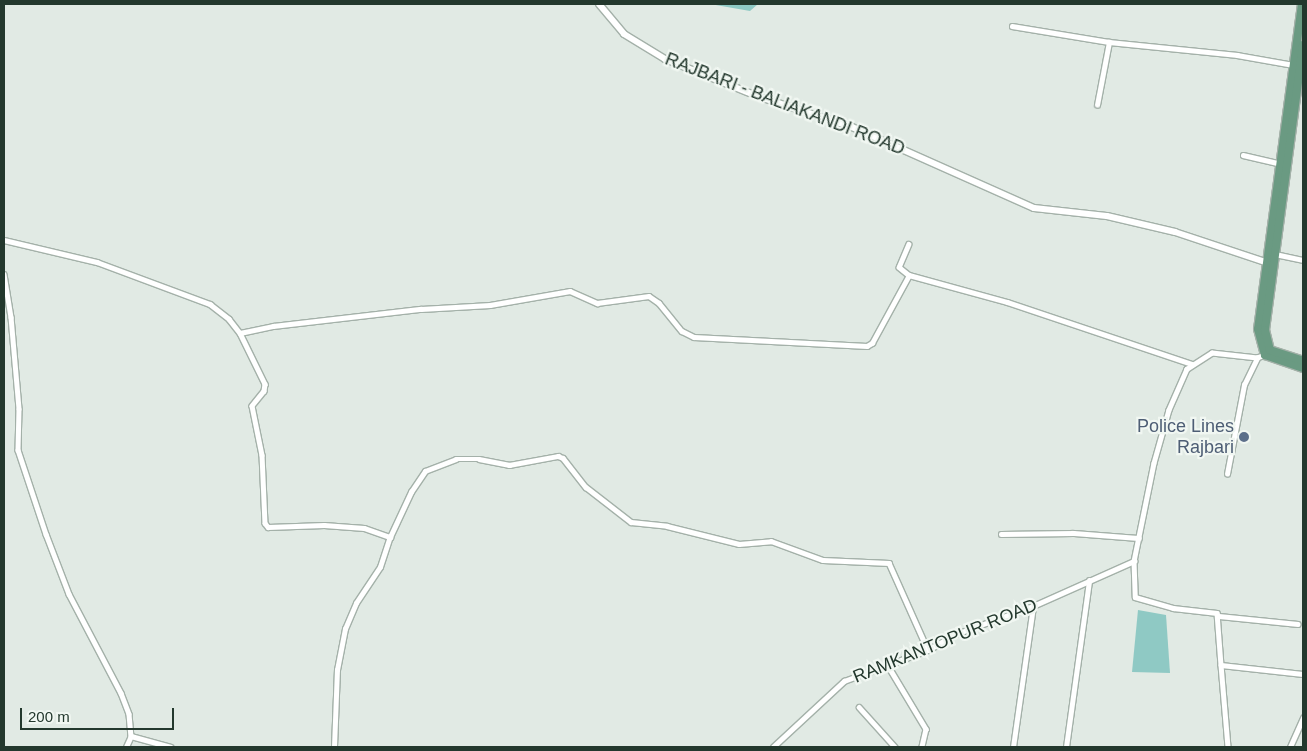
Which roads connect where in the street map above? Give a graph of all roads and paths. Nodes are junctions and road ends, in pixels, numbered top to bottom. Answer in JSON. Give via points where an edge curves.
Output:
{"nodes":[{"id":1,"x":599,"y":4,"type":"edge"},
{"id":2,"x":1302,"y":4,"type":"edge"},
{"id":3,"x":1012,"y":26,"type":"dead end"},
{"id":4,"x":1109,"y":42,"type":"junction"},
{"id":5,"x":1303,"y":44,"type":"edge"},
{"id":6,"x":1293,"y":65,"type":"junction"},
{"id":7,"x":1097,"y":105,"type":"dead end"},
{"id":8,"x":1244,"y":155,"type":"dead end"},
{"id":9,"x":1278,"y":163,"type":"junction"},
{"id":10,"x":4,"y":240,"type":"edge"},
{"id":11,"x":909,"y":244,"type":"dead end"},
{"id":12,"x":1274,"y":254,"type":"junction"},
{"id":13,"x":1303,"y":260,"type":"edge"},
{"id":14,"x":1269,"y":263,"type":"junction"},
{"id":15,"x":4,"y":274,"type":"edge"},
{"id":16,"x":909,"y":275,"type":"junction"},
{"id":17,"x":240,"y":333,"type":"junction"},
{"id":18,"x":1261,"y":356,"type":"junction"},
{"id":19,"x":1303,"y":361,"type":"edge"},
{"id":20,"x":1192,"y":364,"type":"junction"},
{"id":21,"x":1303,"y":368,"type":"edge"},
{"id":22,"x":1227,"y":474,"type":"dead end"},
{"id":23,"x":1001,"y":534,"type":"dead end"},
{"id":24,"x":390,"y":537,"type":"junction"},
{"id":25,"x":1140,"y":538,"type":"junction"},
{"id":26,"x":1134,"y":561,"type":"junction"},
{"id":27,"x":1089,"y":581,"type":"junction"},
{"id":28,"x":1033,"y":606,"type":"junction"},
{"id":29,"x":1219,"y":616,"type":"junction"},
{"id":30,"x":1298,"y":624,"type":"dead end"},
{"id":31,"x":928,"y":650,"type":"junction"},
{"id":32,"x":887,"y":664,"type":"junction"},
{"id":33,"x":1221,"y":665,"type":"junction"},
{"id":34,"x":1303,"y":674,"type":"edge"},
{"id":35,"x":859,"y":706,"type":"dead end"},
{"id":36,"x":1303,"y":718,"type":"edge"},
{"id":37,"x":131,"y":736,"type":"junction"},
{"id":38,"x":126,"y":747,"type":"edge"},
{"id":39,"x":171,"y":747,"type":"edge"},
{"id":40,"x":334,"y":747,"type":"edge"},
{"id":41,"x":773,"y":747,"type":"edge"},
{"id":42,"x":895,"y":747,"type":"edge"},
{"id":43,"x":922,"y":747,"type":"edge"},
{"id":44,"x":1013,"y":747,"type":"edge"},
{"id":45,"x":1066,"y":747,"type":"edge"},
{"id":46,"x":1228,"y":747,"type":"edge"},
{"id":47,"x":1290,"y":747,"type":"edge"}],
"edges":[{"from":1,"to":14,"type":"main road","name":"RAJBARI - BALIAKANDI ROAD","via":[[624,34],[665,59],[757,96],[852,127],[1034,208],[1107,216],[1175,232]]},
{"from":2,"to":6,"type":"main road"},
{"from":3,"to":4,"type":"street"},
{"from":4,"to":6,"type":"street","via":[[1237,55]]},
{"from":4,"to":7,"type":"street"},
{"from":5,"to":12,"type":"main road"},
{"from":6,"to":9,"type":"main road"},
{"from":8,"to":9,"type":"street"},
{"from":9,"to":14,"type":"main road"},
{"from":10,"to":17,"type":"street","via":[[97,262],[147,279],[217,308]]},
{"from":11,"to":16,"type":"street","via":[[899,267]]},
{"from":12,"to":13,"type":"street"},
{"from":12,"to":14,"type":"main road"},
{"from":14,"to":18,"type":"main road","via":[[1258,329]]},
{"from":14,"to":19,"type":"main road","via":[[1267,345],[1275,353]]},
{"from":15,"to":37,"type":"street","via":[[11,317],[18,450],[69,594],[129,714]]},
{"from":16,"to":17,"type":"street","via":[[872,343],[867,346],[694,337],[682,332],[659,303],[649,296],[596,303],[570,291],[490,306],[421,309],[273,326]]},
{"from":16,"to":20,"type":"street","via":[[1007,302]]},
{"from":17,"to":24,"type":"street","via":[[265,384],[264,391],[252,406],[262,455],[268,527],[324,525],[364,528]]},
{"from":18,"to":20,"type":"street","via":[[1212,353]]},
{"from":18,"to":21,"type":"main road"},
{"from":18,"to":22,"type":"street","via":[[1244,384]]},
{"from":20,"to":25,"type":"street","via":[[1169,410],[1154,463]]},
{"from":23,"to":25,"type":"street","via":[[1073,533]]},
{"from":24,"to":31,"type":"street","via":[[411,492],[425,471],[456,459],[479,459],[509,465],[558,456],[592,493],[630,522],[668,526],[739,544],[771,542],[823,560],[889,563]]},
{"from":24,"to":40,"type":"street","via":[[380,567],[356,603],[345,629],[336,670]]},
{"from":25,"to":26,"type":"street"},
{"from":26,"to":27,"type":"street","name":"RAMKANTOPUR ROAD"},
{"from":26,"to":29,"type":"street","via":[[1137,600],[1214,612]]},
{"from":27,"to":28,"type":"street","name":"RAMKANTOPUR ROAD"},
{"from":27,"to":45,"type":"street"},
{"from":28,"to":31,"type":"street","name":"RAMKANTOPUR ROAD","via":[[956,634]]},
{"from":28,"to":44,"type":"street"},
{"from":29,"to":30,"type":"street"},
{"from":29,"to":33,"type":"street"},
{"from":31,"to":32,"type":"street","name":"RAMKANTOPUR ROAD"},
{"from":32,"to":41,"type":"street","name":"RAMKANTOPUR ROAD","via":[[844,681]]},
{"from":32,"to":43,"type":"street","via":[[926,729]]},
{"from":33,"to":34,"type":"street"},
{"from":33,"to":46,"type":"street"},
{"from":35,"to":42,"type":"street"},
{"from":36,"to":47,"type":"street"},
{"from":37,"to":38,"type":"street"},
{"from":37,"to":39,"type":"street"}]}
